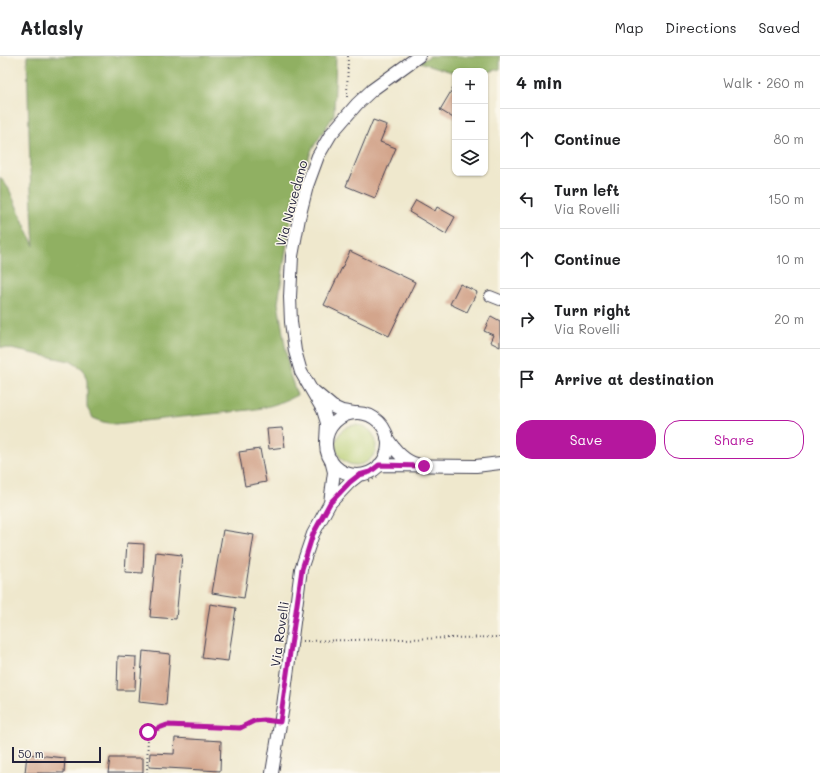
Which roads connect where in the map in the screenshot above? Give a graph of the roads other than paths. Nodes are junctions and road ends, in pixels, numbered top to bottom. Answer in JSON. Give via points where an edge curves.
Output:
{"nodes":[{"id":1,"x":419,"y":56,"type":"edge"},
{"id":2,"x":490,"y":296,"type":"dead end"},
{"id":3,"x":500,"y":300,"type":"edge"},
{"id":4,"x":308,"y":386,"type":"junction"},
{"id":5,"x":355,"y":414,"type":"junction"},
{"id":6,"x":387,"y":438,"type":"junction"},
{"id":7,"x":326,"y":441,"type":"junction"},
{"id":8,"x":330,"y":459,"type":"junction"},
{"id":9,"x":500,"y":463,"type":"edge"},
{"id":10,"x":424,"y":466,"type":"junction"},
{"id":11,"x":381,"y":471,"type":"junction"},
{"id":12,"x":363,"y":479,"type":"junction"},
{"id":13,"x":330,"y":503,"type":"junction"},
{"id":14,"x":272,"y":773,"type":"edge"}],
"edges":[{"from":1,"to":4,"type":"street","name":"Via Navedano","via":[[372,90],[331,134],[318,156],[305,193],[292,256],[290,297],[295,351]]},
{"from":2,"to":3,"type":"street"},
{"from":4,"to":5,"type":"street","via":[[333,407]]},
{"from":4,"to":7,"type":"street","name":"Via Navedano","via":[[323,410],[327,423]]},
{"from":5,"to":6,"type":"street","via":[[370,416],[376,420]]},
{"from":5,"to":7,"type":"street","via":[[336,422]]},
{"from":6,"to":10,"type":"street","via":[[406,459]]},
{"from":6,"to":11,"type":"street","via":[[387,450]]},
{"from":7,"to":8,"type":"street"},
{"from":8,"to":12,"type":"street","via":[[346,473]]},
{"from":8,"to":13,"type":"street","name":"Via Rovelli","via":[[334,472]]},
{"from":9,"to":10,"type":"street","via":[[476,466]]},
{"from":10,"to":11,"type":"street"},
{"from":11,"to":12,"type":"street","via":[[370,472]]},
{"from":12,"to":13,"type":"street","name":"Via Rovelli","via":[[350,482]]},
{"from":13,"to":14,"type":"street","name":"Via Rovelli","via":[[313,534],[302,569]]}]}
